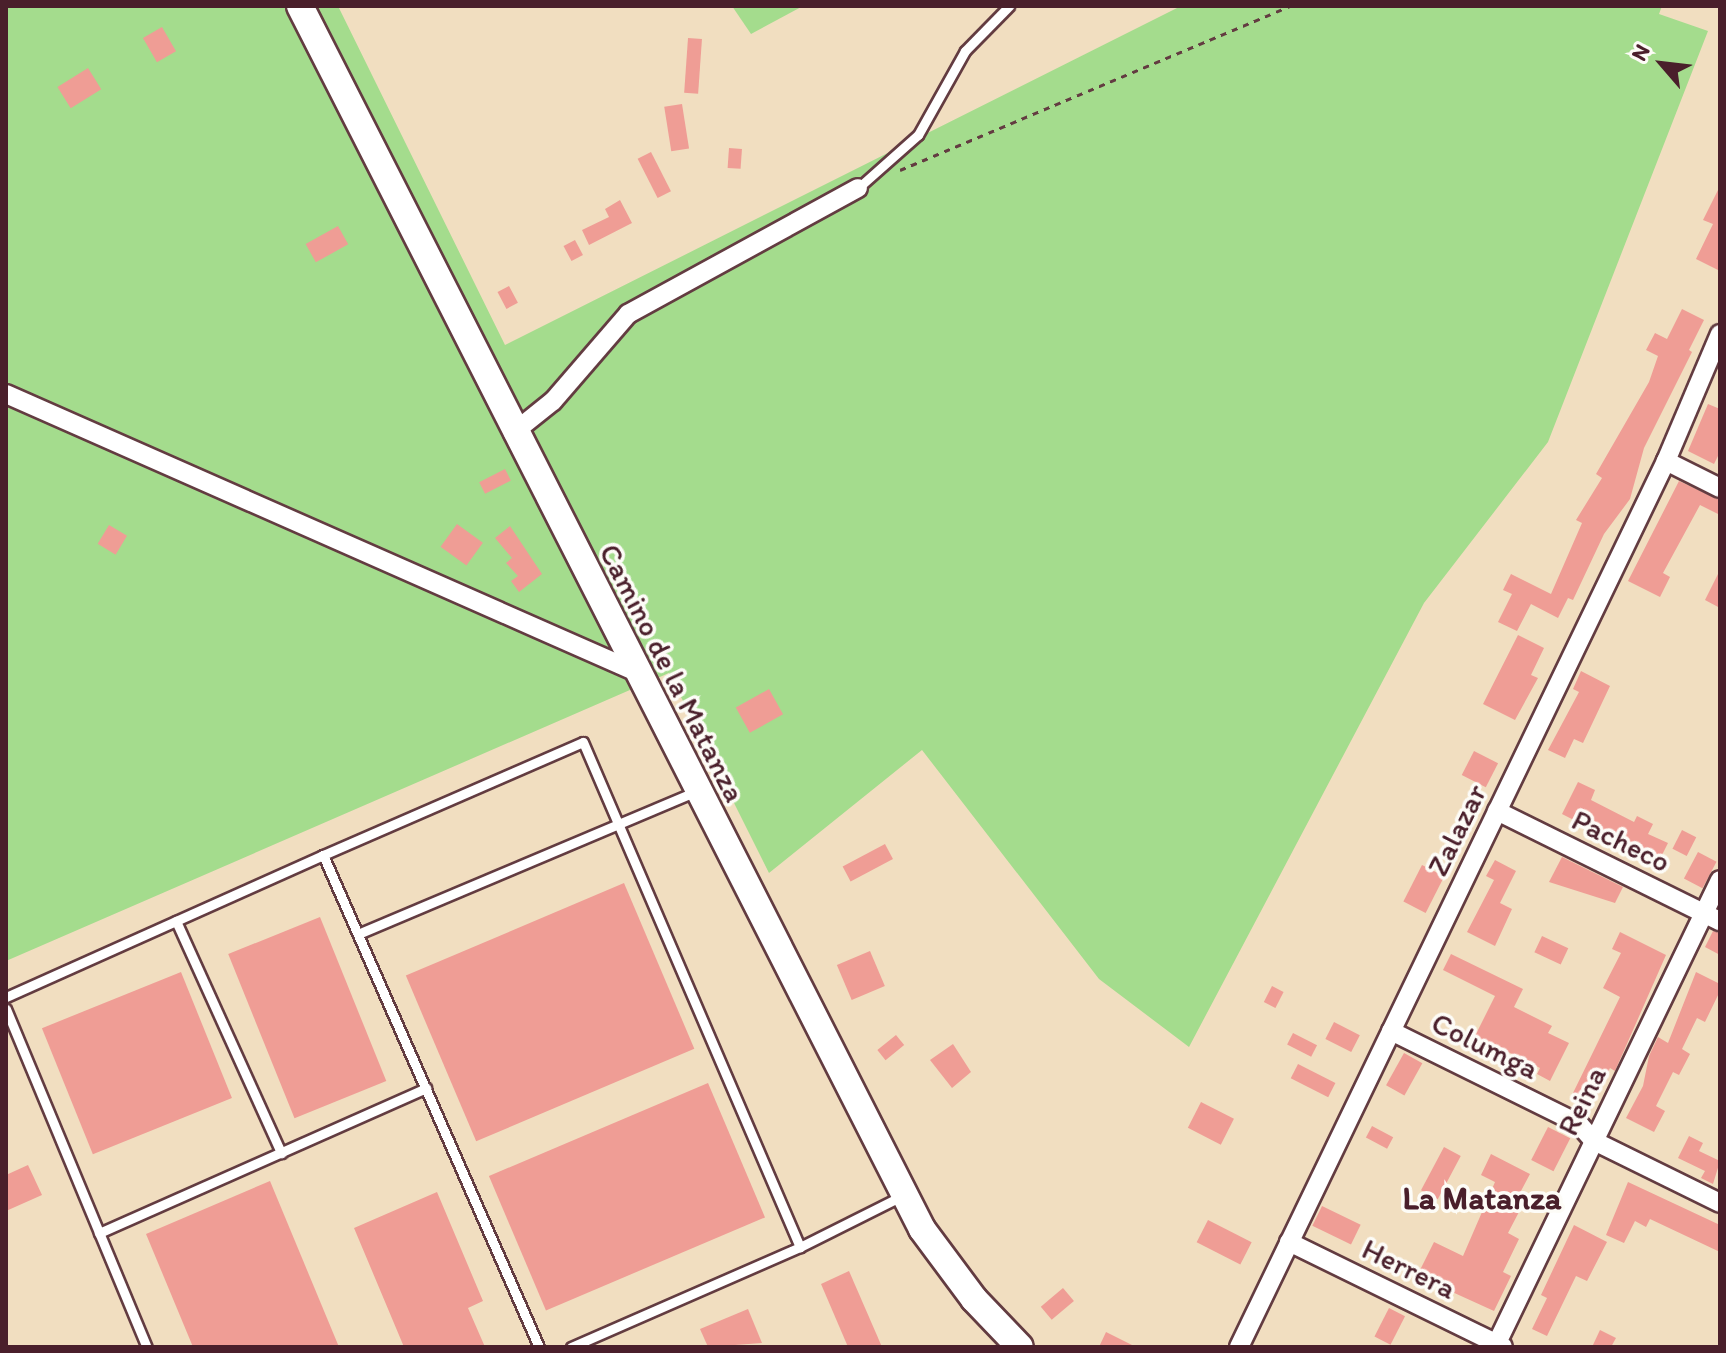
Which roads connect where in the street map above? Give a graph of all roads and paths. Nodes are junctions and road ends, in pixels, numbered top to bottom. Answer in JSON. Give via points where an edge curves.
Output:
{"nodes":[{"id":1,"x":300,"y":6,"type":"edge"},
{"id":2,"x":1009,"y":6,"type":"edge"},
{"id":3,"x":1291,"y":6,"type":"edge"},
{"id":4,"x":858,"y":188,"type":"junction"},
{"id":5,"x":1720,"y":334,"type":"edge"},
{"id":6,"x":6,"y":394,"type":"edge"},
{"id":7,"x":513,"y":433,"type":"junction"},
{"id":8,"x":1666,"y":461,"type":"junction"},
{"id":9,"x":1720,"y":488,"type":"edge"},
{"id":10,"x":634,"y":671,"type":"junction"},
{"id":11,"x":697,"y":791,"type":"junction"},
{"id":12,"x":1497,"y":811,"type":"junction"},
{"id":13,"x":618,"y":825,"type":"junction"},
{"id":14,"x":323,"y":855,"type":"junction"},
{"id":15,"x":1720,"y":880,"type":"edge"},
{"id":16,"x":1712,"y":917,"type":"edge"},
{"id":17,"x":176,"y":921,"type":"junction"},
{"id":18,"x":358,"y":934,"type":"junction"},
{"id":19,"x":6,"y":997,"type":"edge"},
{"id":20,"x":6,"y":1009,"type":"edge"},
{"id":21,"x":1391,"y":1031,"type":"junction"},
{"id":22,"x":426,"y":1088,"type":"junction"},
{"id":23,"x":1594,"y":1141,"type":"junction"},
{"id":24,"x":281,"y":1153,"type":"junction"},
{"id":25,"x":904,"y":1195,"type":"junction"},
{"id":26,"x":1720,"y":1203,"type":"edge"},
{"id":27,"x":99,"y":1233,"type":"junction"},
{"id":28,"x":1289,"y":1242,"type":"junction"},
{"id":29,"x":800,"y":1247,"type":"junction"},
{"id":30,"x":1498,"y":1346,"type":"edge"},
{"id":31,"x":147,"y":1347,"type":"edge"},
{"id":32,"x":539,"y":1347,"type":"edge"},
{"id":33,"x":571,"y":1347,"type":"edge"},
{"id":34,"x":1020,"y":1347,"type":"edge"},
{"id":35,"x":1239,"y":1347,"type":"edge"}],
"edges":[{"from":1,"to":7,"type":"street","name":"Camino de la Matanza"},
{"from":2,"to":4,"type":"lane","via":[[965,51],[918,135]]},
{"from":3,"to":4,"type":"path"},
{"from":4,"to":7,"type":"street","via":[[628,314],[553,401]]},
{"from":5,"to":8,"type":"street","name":"Zalazar"},
{"from":6,"to":10,"type":"street"},
{"from":7,"to":10,"type":"street","name":"Camino de la Matanza"},
{"from":8,"to":9,"type":"street"},
{"from":8,"to":12,"type":"street","name":"Zalazar"},
{"from":10,"to":11,"type":"street","name":"Camino de la Matanza"},
{"from":11,"to":13,"type":"lane"},
{"from":11,"to":25,"type":"street","name":"Camino de la Matanza"},
{"from":12,"to":16,"type":"street","name":"Pacheco"},
{"from":12,"to":21,"type":"street","name":"Zalazar"},
{"from":13,"to":14,"type":"lane","via":[[583,742]]},
{"from":13,"to":18,"type":"lane"},
{"from":13,"to":29,"type":"lane"},
{"from":14,"to":17,"type":"lane"},
{"from":14,"to":18,"type":"lane"},
{"from":15,"to":16,"type":"street","name":"Reina"},
{"from":16,"to":23,"type":"street","name":"Reina"},
{"from":17,"to":19,"type":"lane"},
{"from":17,"to":24,"type":"lane"},
{"from":18,"to":22,"type":"lane"},
{"from":20,"to":27,"type":"lane"},
{"from":21,"to":23,"type":"street","name":"Columga","via":[[1579,1124]]},
{"from":21,"to":28,"type":"street","name":"Zalazar"},
{"from":22,"to":24,"type":"lane"},
{"from":22,"to":32,"type":"lane"},
{"from":23,"to":26,"type":"street","name":"Columga"},
{"from":23,"to":30,"type":"street","name":"Reina"},
{"from":24,"to":27,"type":"lane"},
{"from":25,"to":29,"type":"lane"},
{"from":25,"to":34,"type":"street","name":"Camino de la Matanza","via":[[922,1229],[974,1299]]},
{"from":27,"to":31,"type":"lane"},
{"from":28,"to":30,"type":"street","name":"Herrera"},
{"from":28,"to":35,"type":"street","name":"Zalazar"},
{"from":29,"to":33,"type":"lane"}]}
